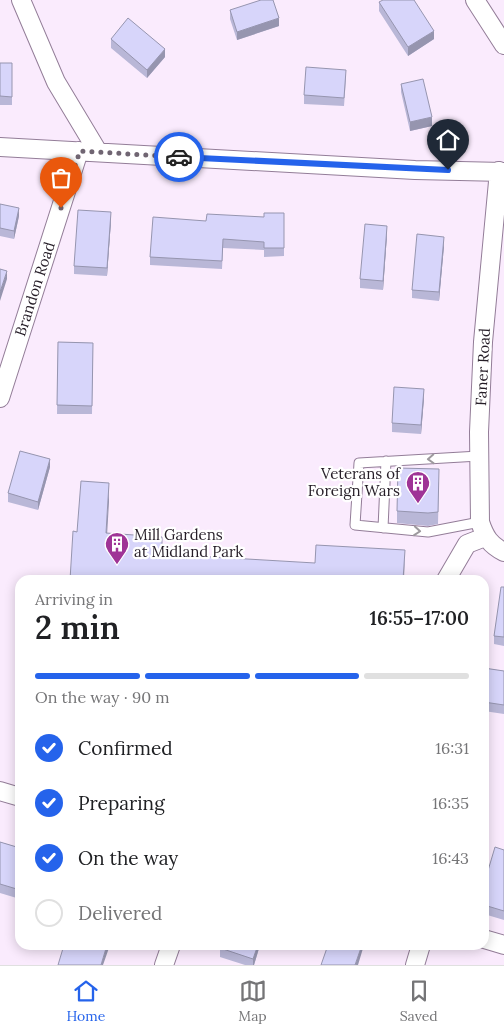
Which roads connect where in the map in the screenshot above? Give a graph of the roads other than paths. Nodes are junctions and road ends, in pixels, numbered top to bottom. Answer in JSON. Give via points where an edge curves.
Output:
{"nodes":[{"id":1,"x":21,"y":0,"type":"edge"},
{"id":2,"x":475,"y":0,"type":"edge"},
{"id":3,"x":504,"y":45,"type":"edge"},
{"id":4,"x":0,"y":147,"type":"edge"},
{"id":5,"x":80,"y":151,"type":"junction"},
{"id":6,"x":98,"y":152,"type":"junction"},
{"id":7,"x":501,"y":171,"type":"edge"},
{"id":8,"x":0,"y":398,"type":"edge"},
{"id":9,"x":480,"y":456,"type":"junction"},
{"id":10,"x":386,"y":462,"type":"junction"},
{"id":11,"x":383,"y":528,"type":"junction"},
{"id":12,"x":483,"y":530,"type":"junction"},
{"id":13,"x":504,"y":552,"type":"edge"},
{"id":14,"x":449,"y":575,"type":"edge"},
{"id":15,"x":0,"y":791,"type":"edge"},
{"id":16,"x":15,"y":796,"type":"edge"},
{"id":17,"x":489,"y":940,"type":"edge"},
{"id":18,"x":504,"y":945,"type":"edge"},
{"id":19,"x":169,"y":950,"type":"edge"},
{"id":20,"x":420,"y":950,"type":"edge"},
{"id":21,"x":164,"y":965,"type":"edge"},
{"id":22,"x":415,"y":965,"type":"edge"}],
"edges":[{"from":1,"to":6,"type":"street","via":[[56,82]]},
{"from":2,"to":3,"type":"street"},
{"from":4,"to":5,"type":"street"},
{"from":5,"to":6,"type":"street"},
{"from":5,"to":8,"type":"street","name":"Brandon Road"},
{"from":6,"to":7,"type":"street","via":[[414,170]]},
{"from":7,"to":9,"type":"street","name":"Faner Road","via":[[483,342]]},
{"from":9,"to":10,"type":"lane","one_way":true},
{"from":9,"to":12,"type":"street","name":"Faner Road"},
{"from":10,"to":11,"type":"lane"},
{"from":10,"to":11,"type":"lane","via":[[358,463],[355,525]]},
{"from":11,"to":12,"type":"lane","one_way":true,"via":[[428,532]]},
{"from":12,"to":13,"type":"street","via":[[492,545]]},
{"from":12,"to":14,"type":"street","via":[[467,544]]},
{"from":15,"to":16,"type":"street"},
{"from":17,"to":18,"type":"street"},
{"from":19,"to":21,"type":"street"},
{"from":20,"to":22,"type":"street"}]}
